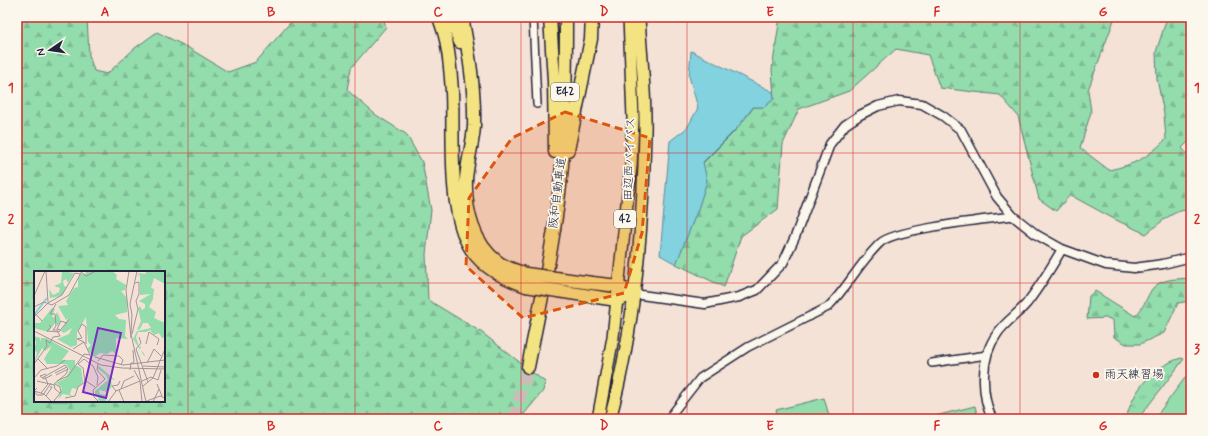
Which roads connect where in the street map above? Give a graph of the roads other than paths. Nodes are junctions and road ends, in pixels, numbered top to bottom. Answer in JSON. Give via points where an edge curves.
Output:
{"nodes":[{"id":1,"x":451,"y":17,"type":"edge"},
{"id":2,"x":462,"y":17,"type":"edge"},
{"id":3,"x":533,"y":17,"type":"edge"},
{"id":4,"x":550,"y":17,"type":"edge"},
{"id":5,"x":566,"y":17,"type":"edge"},
{"id":6,"x":592,"y":17,"type":"edge"},
{"id":7,"x":625,"y":17,"type":"edge"},
{"id":8,"x":629,"y":17,"type":"edge"},
{"id":9,"x":639,"y":17,"type":"edge"},
{"id":10,"x":643,"y":17,"type":"edge"},
{"id":11,"x":439,"y":20,"type":"edge"},
{"id":12,"x":631,"y":56,"type":"junction"},
{"id":13,"x":643,"y":75,"type":"junction"},
{"id":14,"x":537,"y":104,"type":"dead end"},
{"id":15,"x":470,"y":152,"type":"junction"},
{"id":16,"x":562,"y":166,"type":"junction"},
{"id":17,"x":1013,"y":216,"type":"junction"},
{"id":18,"x":1062,"y":249,"type":"junction"},
{"id":19,"x":1191,"y":257,"type":"edge"},
{"id":20,"x":549,"y":261,"type":"junction"},
{"id":21,"x":526,"y":280,"type":"junction"},
{"id":22,"x":618,"y":286,"type":"junction"},
{"id":23,"x":634,"y":294,"type":"junction"},
{"id":24,"x":617,"y":300,"type":"junction"},
{"id":25,"x":987,"y":355,"type":"junction"},
{"id":26,"x":932,"y":363,"type":"dead end"},
{"id":27,"x":528,"y":367,"type":"tunnel mouth"},
{"id":28,"x":598,"y":419,"type":"edge"},
{"id":29,"x":610,"y":419,"type":"edge"},
{"id":30,"x":668,"y":419,"type":"edge"},
{"id":31,"x":992,"y":419,"type":"edge"}],
"edges":[{"from":1,"to":15,"type":"highway","via":[[462,53]]},
{"from":2,"to":15,"type":"highway","via":[[470,57],[472,89],[474,126]]},
{"from":3,"to":14,"type":"street"},
{"from":4,"to":20,"type":"highway","via":[[555,147]]},
{"from":5,"to":16,"type":"highway","name":"阪和自動車道","number":"E42"},
{"from":6,"to":16,"type":"highway","via":[[591,39],[570,146]]},
{"from":7,"to":12,"type":"highway","number":"42"},
{"from":8,"to":12,"type":"highway","name":"田辺西バイパス","number":"42"},
{"from":9,"to":13,"type":"highway","name":"田辺西バイパス","number":"42"},
{"from":10,"to":13,"type":"highway","number":"42"},
{"from":11,"to":21,"type":"highway","via":[[447,45],[452,91],[457,209],[463,232],[472,250],[487,267],[506,278]]},
{"from":12,"to":22,"type":"highway","name":"田辺西バイパス","number":"42","via":[[633,118]]},
{"from":13,"to":23,"type":"highway","name":"田辺西バイパス","number":"42","via":[[645,131]]},
{"from":15,"to":21,"type":"highway","via":[[466,180],[467,203],[475,234],[498,262]]},
{"from":16,"to":20,"type":"highway","name":"阪和自動車道","number":"E42"},
{"from":17,"to":18,"type":"street","via":[[1037,235]]},
{"from":17,"to":23,"type":"street","via":[[997,197],[961,130],[922,104],[899,101],[878,106],[860,115],[845,125],[830,144],[796,237],[783,263],[757,290],[739,297],[705,304]]},
{"from":17,"to":30,"type":"street","via":[[939,226],[892,236],[881,242],[828,307],[748,347],[700,378]]},
{"from":18,"to":19,"type":"street","via":[[1106,265],[1134,268]]},
{"from":18,"to":25,"type":"street","via":[[1026,304],[997,334]]},
{"from":20,"to":27,"type":"highway","name":"阪和自動車道","number":"E42"},
{"from":21,"to":22,"type":"highway","bridge":true},
{"from":21,"to":24,"type":"highway","bridge":true},
{"from":22,"to":23,"type":"highway"},
{"from":22,"to":24,"type":"highway","name":"田辺西バイパス","number":"42"},
{"from":23,"to":24,"type":"highway"},
{"from":23,"to":29,"type":"highway","name":"田辺西バイパス","number":"42","via":[[618,390]]},
{"from":24,"to":28,"type":"highway","name":"田辺西バイパス","number":"42"},
{"from":25,"to":26,"type":"street"},
{"from":25,"to":31,"type":"street","via":[[985,390]]}]}
